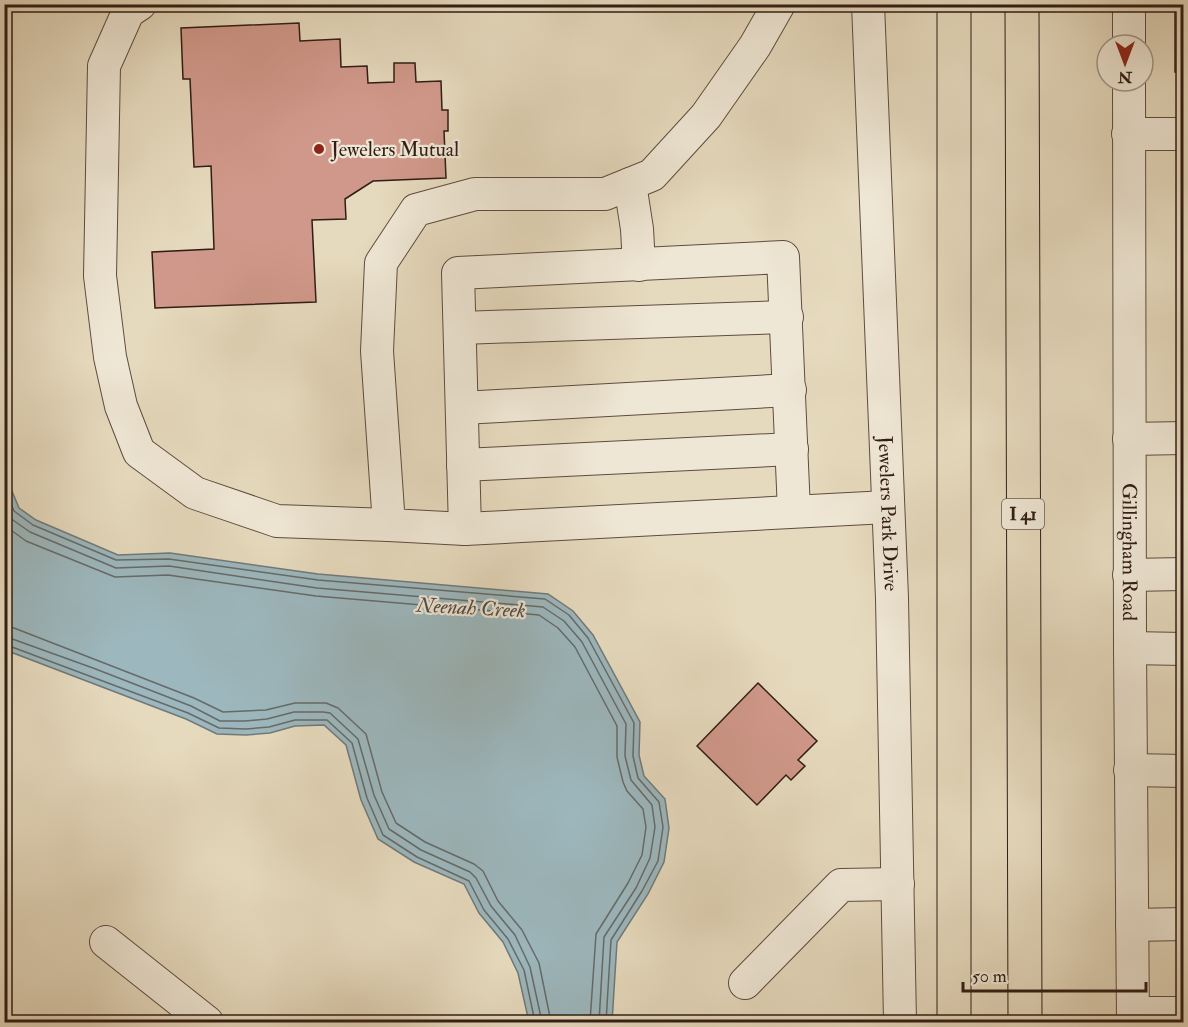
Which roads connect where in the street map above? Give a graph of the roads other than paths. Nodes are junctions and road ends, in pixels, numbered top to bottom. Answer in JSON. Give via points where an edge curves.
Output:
{"nodes":[{"id":1,"x":140,"y":4,"type":"edge"},
{"id":2,"x":779,"y":4,"type":"edge"},
{"id":3,"x":868,"y":4,"type":"edge"},
{"id":4,"x":954,"y":4,"type":"edge"},
{"id":5,"x":1022,"y":4,"type":"edge"},
{"id":6,"x":1129,"y":4,"type":"edge"},
{"id":7,"x":1129,"y":33,"type":"edge"},
{"id":8,"x":1129,"y":93,"type":"edge"},
{"id":9,"x":1184,"y":134,"type":"edge"},
{"id":10,"x":1128,"y":135,"type":"junction"},
{"id":11,"x":630,"y":184,"type":"junction"},
{"id":12,"x":639,"y":265,"type":"junction"},
{"id":13,"x":787,"y":316,"type":"junction"},
{"id":14,"x":460,"y":328,"type":"junction"},
{"id":15,"x":790,"y":390,"type":"junction"},
{"id":16,"x":462,"y":408,"type":"junction"},
{"id":17,"x":1184,"y":438,"type":"edge"},
{"id":18,"x":1129,"y":439,"type":"junction"},
{"id":19,"x":792,"y":449,"type":"junction"},
{"id":20,"x":463,"y":465,"type":"junction"},
{"id":21,"x":888,"y":507,"type":"junction"},
{"id":22,"x":794,"y":511,"type":"junction"},
{"id":23,"x":389,"y":525,"type":"junction"},
{"id":24,"x":465,"y":529,"type":"junction"},
{"id":25,"x":1129,"y":574,"type":"junction"},
{"id":26,"x":1184,"y":574,"type":"edge"},
{"id":27,"x":1130,"y":648,"type":"junction"},
{"id":28,"x":1184,"y":649,"type":"edge"},
{"id":29,"x":1131,"y":771,"type":"junction"},
{"id":30,"x":1184,"y":771,"type":"edge"},
{"id":31,"x":898,"y":884,"type":"junction"},
{"id":32,"x":1184,"y":924,"type":"edge"},
{"id":33,"x":1132,"y":925,"type":"junction"},
{"id":34,"x":106,"y":942,"type":"dead end"},
{"id":35,"x":745,"y":983,"type":"dead end"},
{"id":36,"x":1184,"y":1013,"type":"edge"},
{"id":37,"x":1133,"y":1018,"type":"edge"},
{"id":38,"x":207,"y":1023,"type":"edge"},
{"id":39,"x":900,"y":1023,"type":"edge"},
{"id":40,"x":954,"y":1023,"type":"edge"},
{"id":41,"x":1025,"y":1023,"type":"edge"}],
"edges":[{"from":1,"to":23,"type":"street","via":[[128,12],[104,66],[100,276],[110,357],[121,406],[139,453],[195,493],[277,521]]},
{"from":2,"to":11,"type":"street","via":[[706,116],[651,175]]},
{"from":3,"to":21,"type":"street","name":"Jewelers Park Drive"},
{"from":4,"to":40,"type":"highway"},
{"from":5,"to":41,"type":"highway","number":"I 41"},
{"from":6,"to":7,"type":"street"},
{"from":8,"to":10,"type":"street","name":"Gillingham Road"},
{"from":9,"to":10,"type":"street"},
{"from":10,"to":18,"type":"street","name":"Gillingham Road"},
{"from":11,"to":12,"type":"street"},
{"from":11,"to":23,"type":"street","via":[[605,194],[475,195],[416,210],[381,263],[377,351]]},
{"from":12,"to":13,"type":"street","via":[[783,257]]},
{"from":12,"to":14,"type":"street","via":[[458,273]]},
{"from":13,"to":14,"type":"street"},
{"from":13,"to":15,"type":"street"},
{"from":14,"to":16,"type":"street"},
{"from":15,"to":16,"type":"street"},
{"from":15,"to":19,"type":"street"},
{"from":16,"to":20,"type":"street"},
{"from":17,"to":18,"type":"street"},
{"from":18,"to":25,"type":"street","name":"Gillingham Road"},
{"from":19,"to":20,"type":"street"},
{"from":19,"to":22,"type":"street"},
{"from":20,"to":24,"type":"street"},
{"from":21,"to":22,"type":"street"},
{"from":21,"to":31,"type":"street","name":"Jewelers Park Drive"},
{"from":22,"to":24,"type":"street"},
{"from":23,"to":24,"type":"street"},
{"from":25,"to":26,"type":"street"},
{"from":25,"to":27,"type":"street","name":"Gillingham Road"},
{"from":27,"to":28,"type":"street"},
{"from":27,"to":29,"type":"street","name":"Gillingham Road"},
{"from":29,"to":30,"type":"street"},
{"from":29,"to":33,"type":"street","name":"Gillingham Road"},
{"from":31,"to":35,"type":"street","via":[[841,885]]},
{"from":31,"to":39,"type":"street","name":"Jewelers Park Drive"},
{"from":32,"to":33,"type":"street"},
{"from":33,"to":37,"type":"street","name":"Gillingham Road"},
{"from":34,"to":38,"type":"street"},
{"from":36,"to":37,"type":"street"}]}
